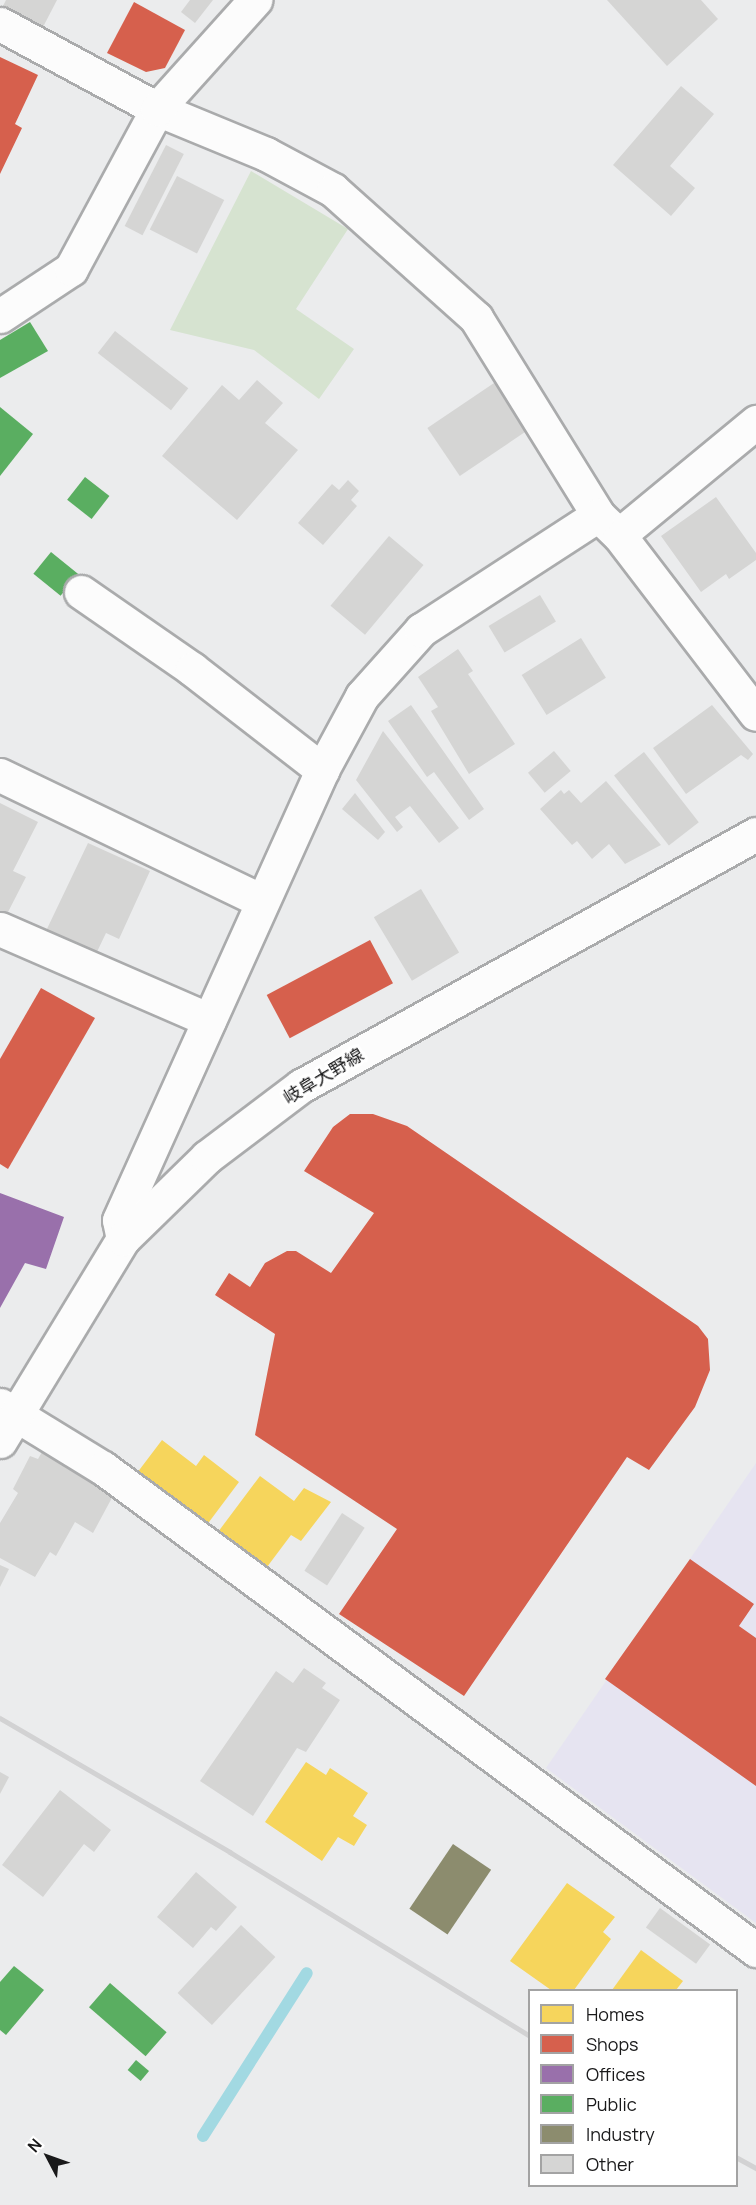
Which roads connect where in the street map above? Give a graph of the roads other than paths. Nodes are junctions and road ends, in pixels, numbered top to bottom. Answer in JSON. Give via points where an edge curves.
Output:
{"nodes":[{"id":1,"x":255,"y":0,"type":"edge"},
{"id":2,"x":0,"y":24,"type":"edge"},
{"id":3,"x":157,"y":109,"type":"junction"},
{"id":4,"x":0,"y":316,"type":"edge"},
{"id":5,"x":756,"y":422,"type":"edge"},
{"id":6,"x":608,"y":525,"type":"junction"},
{"id":7,"x":81,"y":592,"type":"dead end"},
{"id":8,"x":756,"y":714,"type":"edge"},
{"id":9,"x":322,"y":770,"type":"junction"},
{"id":10,"x":0,"y":775,"type":"edge"},
{"id":11,"x":756,"y":834,"type":"edge"},
{"id":12,"x":262,"y":901,"type":"junction"},
{"id":13,"x":0,"y":929,"type":"edge"},
{"id":14,"x":209,"y":1020,"type":"junction"},
{"id":15,"x":123,"y":1239,"type":"junction"},
{"id":16,"x":5,"y":1420,"type":"edge"},
{"id":17,"x":756,"y":1950,"type":"edge"}],
"edges":[{"from":1,"to":3,"type":"street"},
{"from":2,"to":3,"type":"street"},
{"from":3,"to":4,"type":"street","via":[[70,269]]},
{"from":3,"to":6,"type":"street","via":[[266,154],[333,190],[476,318]]},
{"from":5,"to":6,"type":"street"},
{"from":6,"to":8,"type":"street"},
{"from":6,"to":9,"type":"street","via":[[421,630],[362,696]]},
{"from":7,"to":9,"type":"street","via":[[192,669]]},
{"from":9,"to":12,"type":"street"},
{"from":10,"to":12,"type":"street"},
{"from":11,"to":15,"type":"street","name":"岐阜大野線","via":[[301,1086],[207,1157]]},
{"from":12,"to":14,"type":"street"},
{"from":13,"to":14,"type":"street"},
{"from":14,"to":15,"type":"street","via":[[119,1220]]},
{"from":15,"to":16,"type":"street","name":"岐阜大野線"},
{"from":16,"to":17,"type":"street","via":[[103,1468]]}]}
